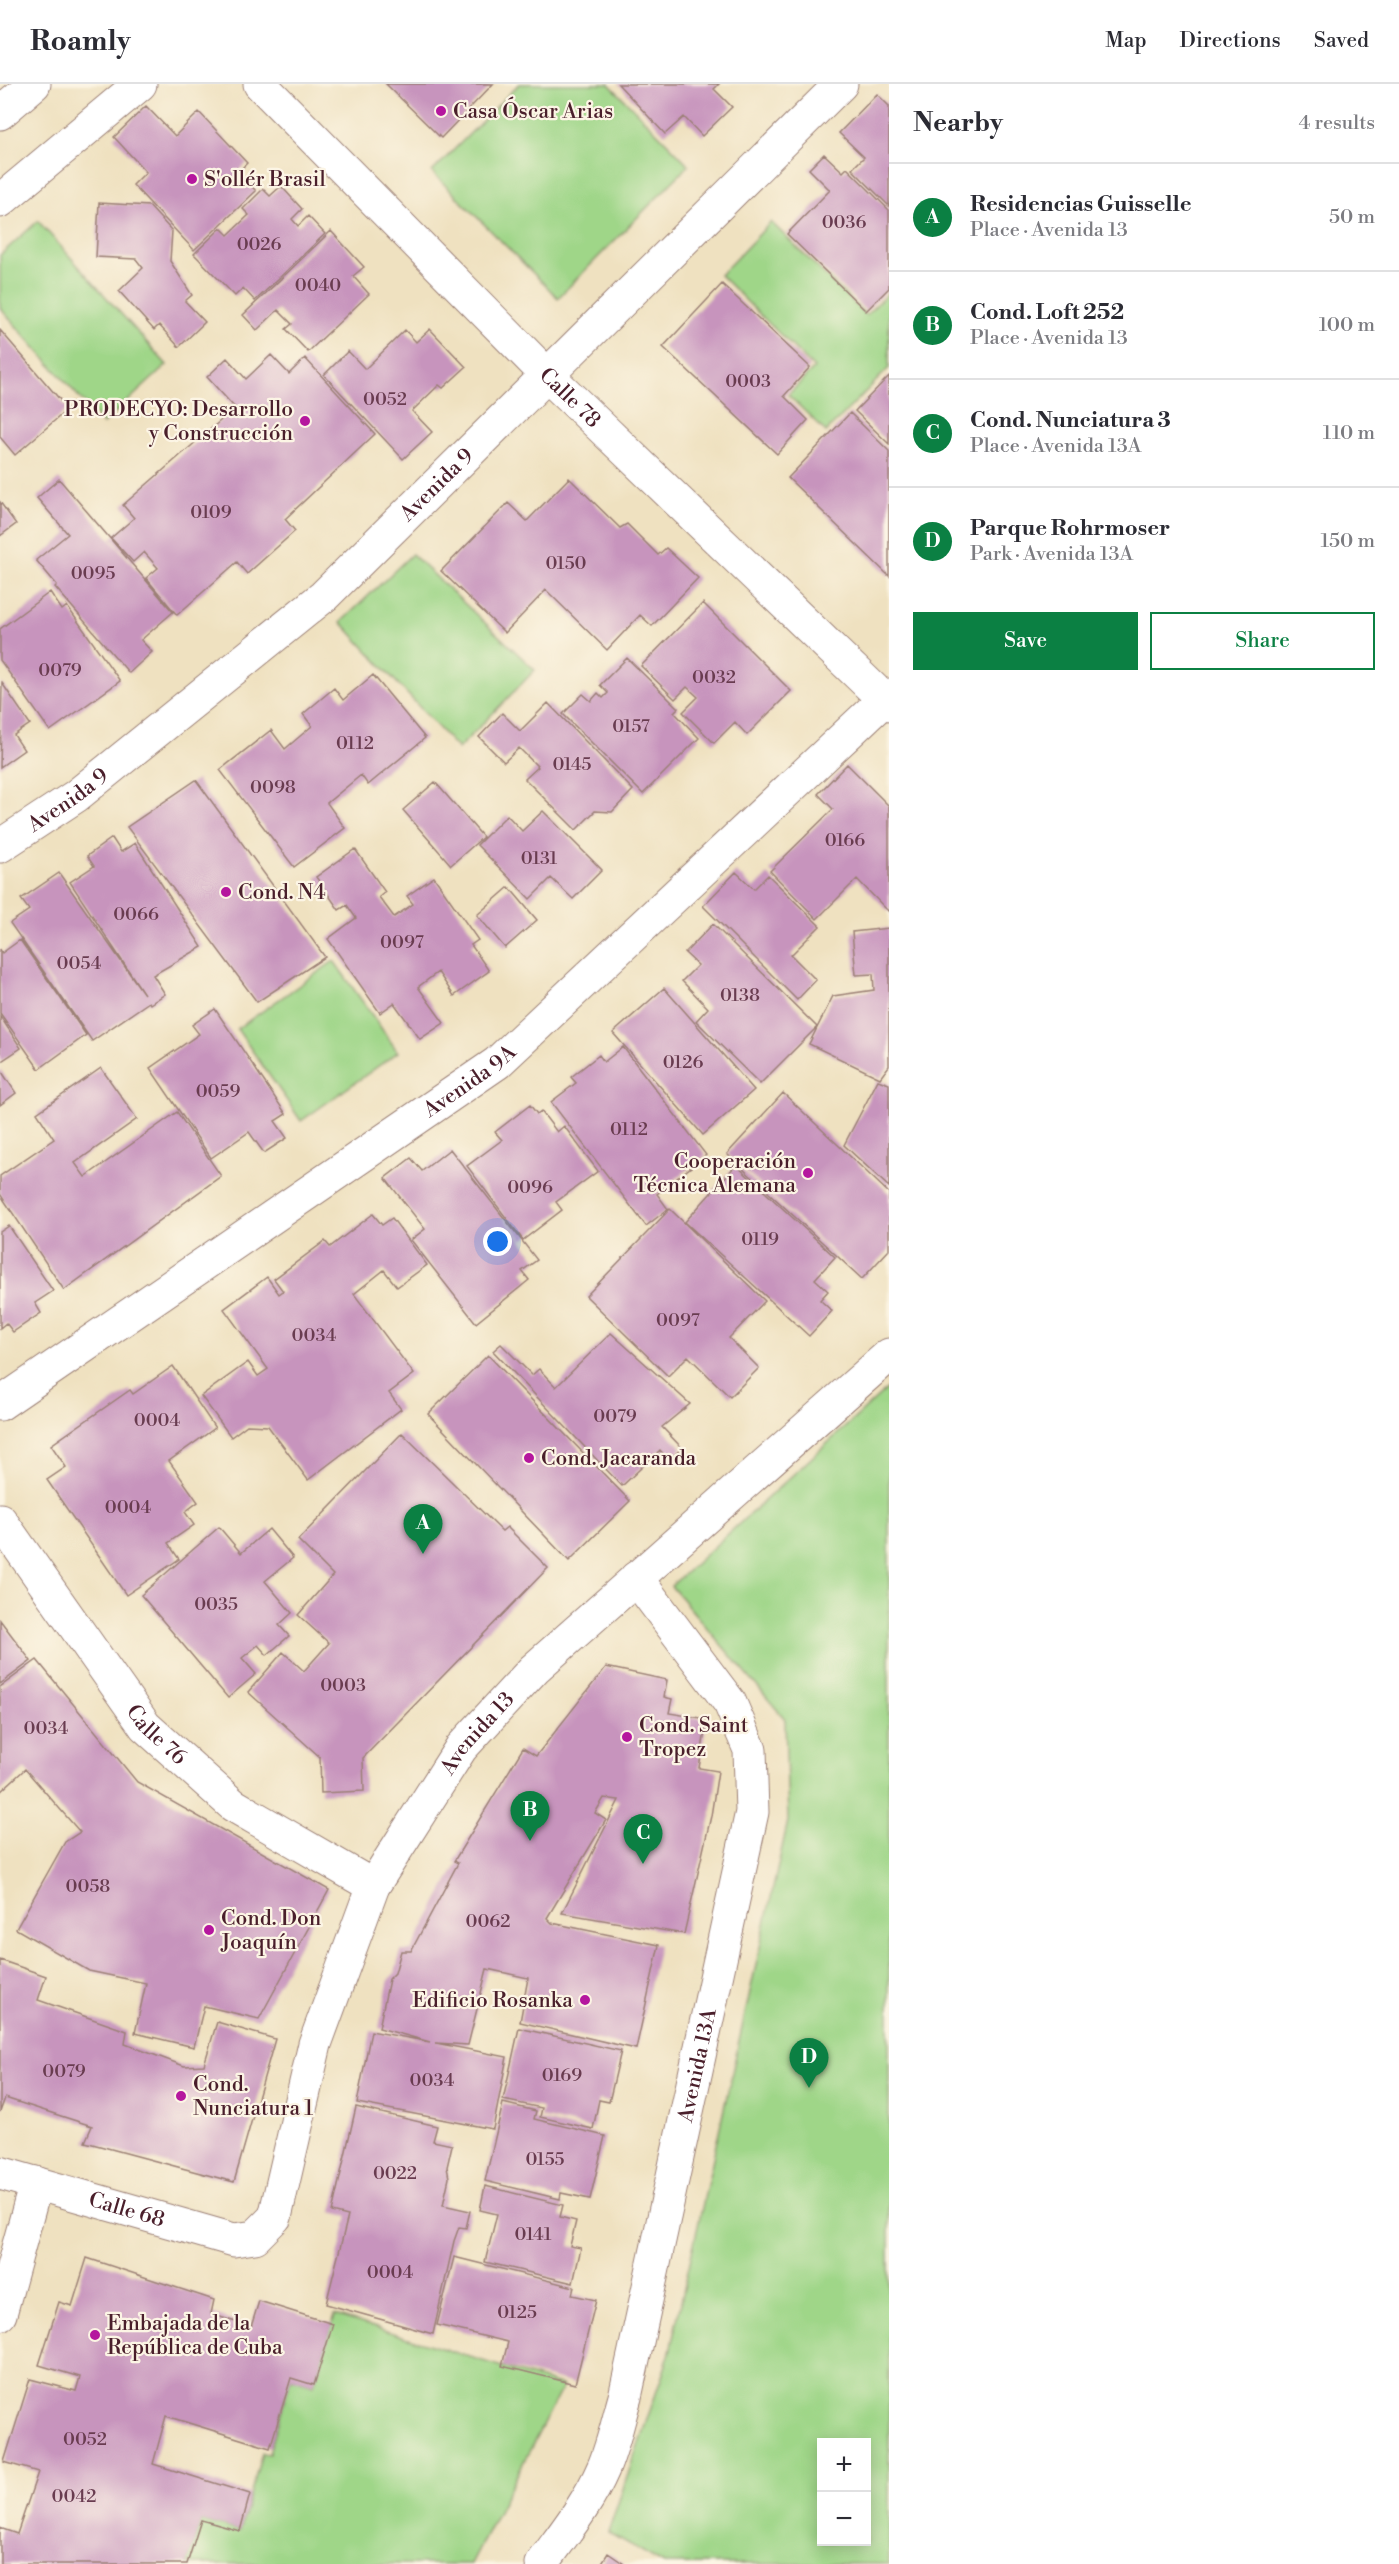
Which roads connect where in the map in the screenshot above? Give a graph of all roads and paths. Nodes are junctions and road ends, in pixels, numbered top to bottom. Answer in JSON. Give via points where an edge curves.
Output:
{"nodes":[{"id":1,"x":34,"y":84,"type":"edge"},
{"id":2,"x":140,"y":84,"type":"edge"},
{"id":3,"x":260,"y":84,"type":"edge"},
{"id":4,"x":841,"y":84,"type":"edge"},
{"id":5,"x":0,"y":113,"type":"edge"},
{"id":6,"x":0,"y":201,"type":"edge"},
{"id":7,"x":548,"y":376,"type":"junction"},
{"id":8,"x":888,"y":699,"type":"edge"},
{"id":9,"x":0,"y":846,"type":"edge"},
{"id":10,"x":889,"y":1355,"type":"edge"},
{"id":11,"x":0,"y":1404,"type":"edge"},
{"id":12,"x":0,"y":1520,"type":"edge"},
{"id":13,"x":636,"y":1578,"type":"junction"},
{"id":14,"x":373,"y":1886,"type":"junction"},
{"id":15,"x":0,"y":2173,"type":"edge"},
{"id":16,"x":36,"y":2183,"type":"junction"},
{"id":17,"x":255,"y":2237,"type":"joint"},
{"id":18,"x":0,"y":2314,"type":"edge"},
{"id":19,"x":542,"y":2564,"type":"edge"}],
"edges":[{"from":1,"to":5,"type":"street"},
{"from":2,"to":6,"type":"street"},
{"from":3,"to":7,"type":"street","name":"Calle 78"},
{"from":4,"to":7,"type":"street","name":"Avenida 9"},
{"from":7,"to":8,"type":"street","name":"Calle 78"},
{"from":7,"to":9,"type":"street","name":"Avenida 9","via":[[324,596],[75,796]]},
{"from":8,"to":11,"type":"street","name":"Avenida 9A","via":[[497,1064]]},
{"from":10,"to":13,"type":"street","name":"Avenida 13"},
{"from":12,"to":14,"type":"street","name":"Calle 76","via":[[145,1726],[233,1805]]},
{"from":13,"to":14,"type":"street","name":"Avenida 13","via":[[534,1669],[461,1748]]},
{"from":13,"to":19,"type":"street","name":"Avenida 13A","via":[[730,1703],[750,1750],[752,1812],[613,2439],[604,2469],[586,2502]]},
{"from":14,"to":17,"type":"street","name":"Avenida 13","via":[[315,2044],[275,2217]]},
{"from":15,"to":16,"type":"street","name":"Calle 68"},
{"from":16,"to":17,"type":"street","name":"Calle 68","via":[[234,2240]]},
{"from":16,"to":18,"type":"street"}]}
